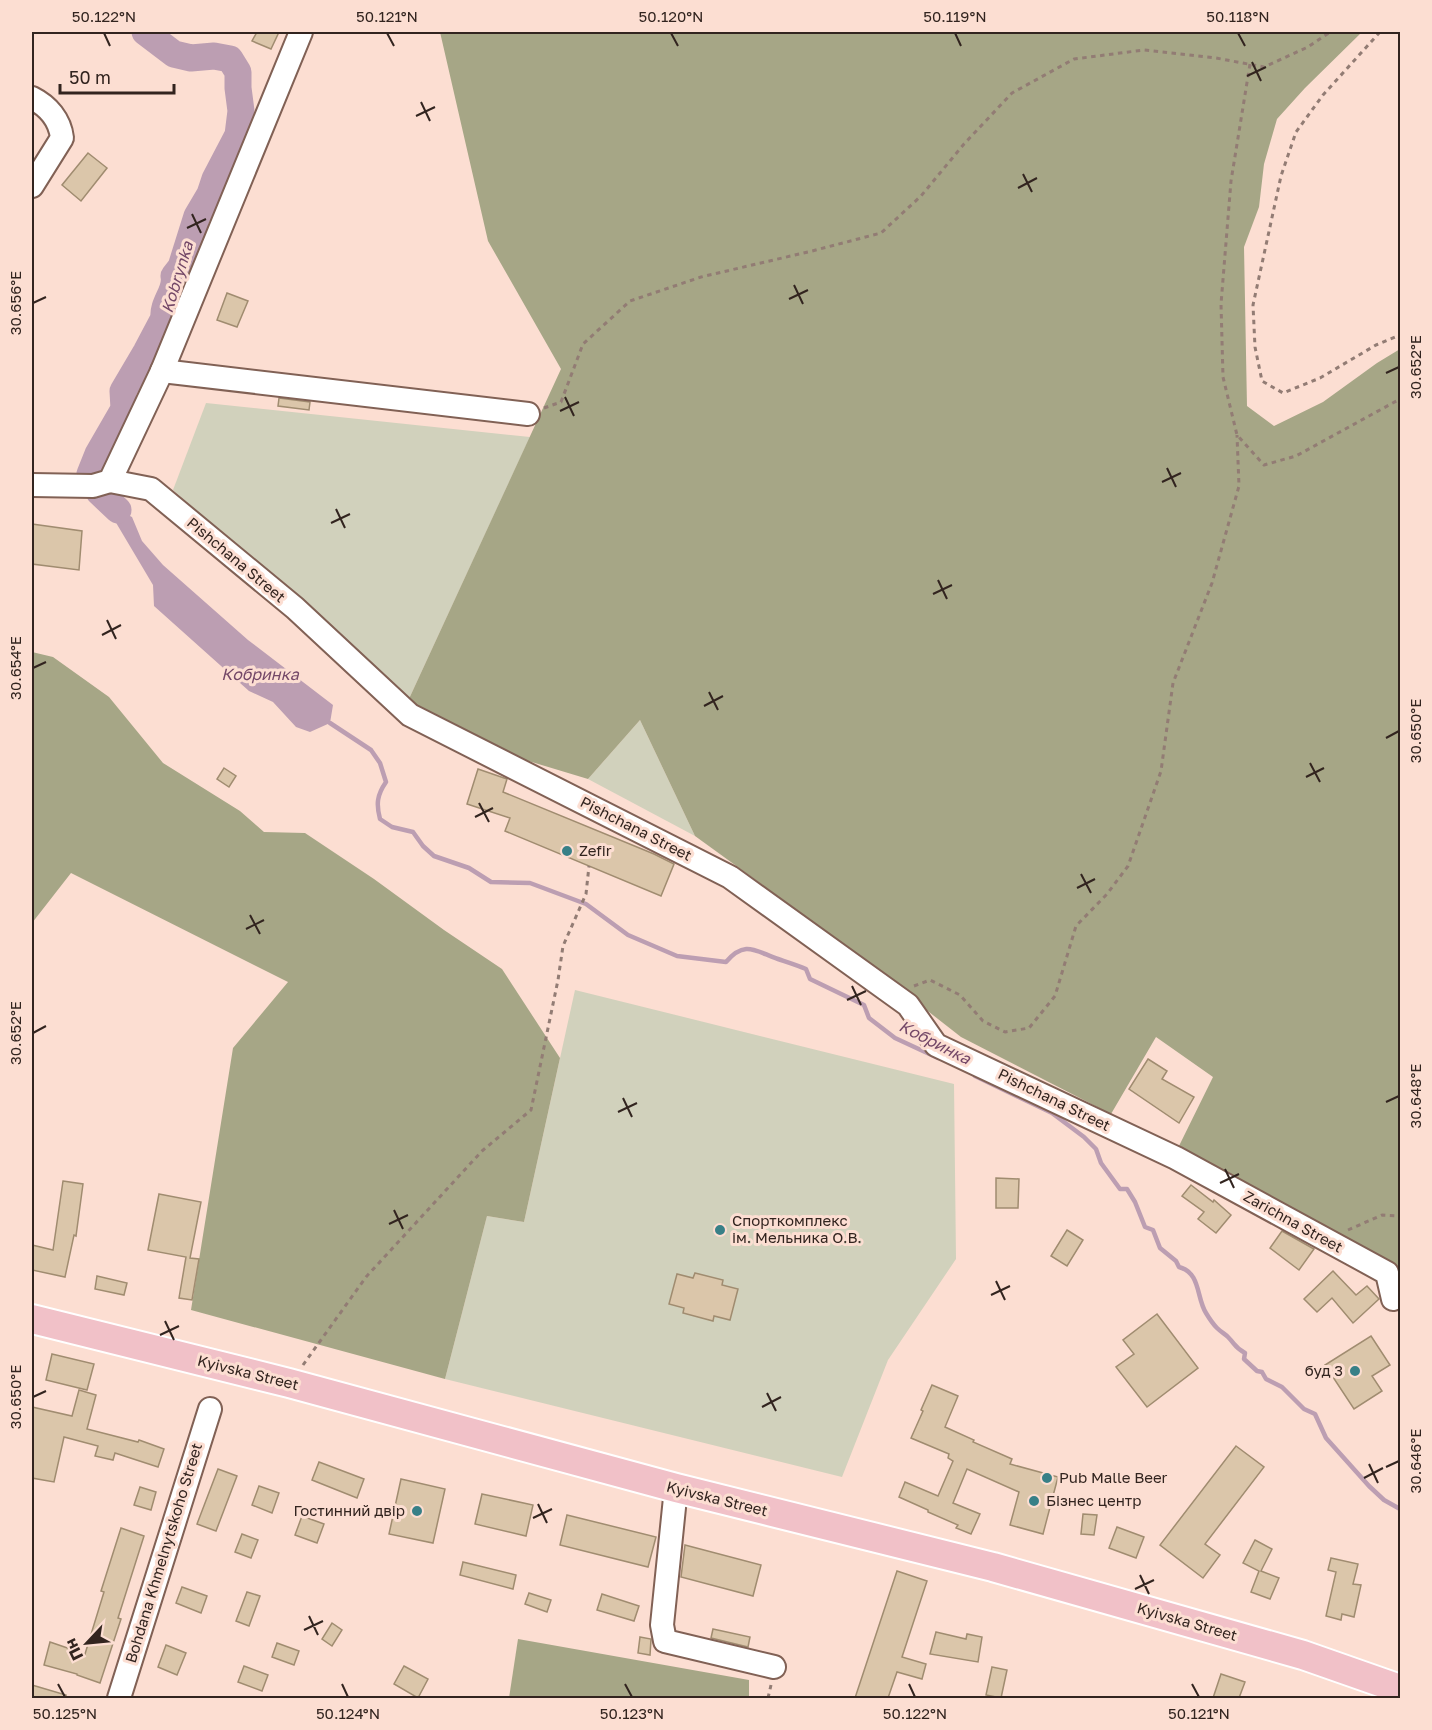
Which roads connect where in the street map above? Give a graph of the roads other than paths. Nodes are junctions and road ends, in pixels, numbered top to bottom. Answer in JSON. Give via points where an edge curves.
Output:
{"nodes":[{"id":1,"x":301,"y":32,"type":"edge"},
{"id":2,"x":32,"y":98,"type":"edge"},
{"id":3,"x":32,"y":186,"type":"edge"},
{"id":4,"x":162,"y":371,"type":"junction"},
{"id":5,"x":528,"y":414,"type":"road end"},
{"id":6,"x":110,"y":481,"type":"junction"},
{"id":7,"x":32,"y":485,"type":"edge"},
{"id":8,"x":1176,"y":1158,"type":"joint"},
{"id":9,"x":1394,"y":1299,"type":"dead end"},
{"id":10,"x":32,"y":1319,"type":"edge"},
{"id":11,"x":210,"y":1408,"type":"dead end"},
{"id":12,"x":676,"y":1488,"type":"junction"},
{"id":13,"x":774,"y":1667,"type":"dead end"},
{"id":14,"x":1401,"y":1689,"type":"edge"},
{"id":15,"x":119,"y":1698,"type":"edge"}],
"edges":[{"from":1,"to":4,"type":"street"},
{"from":2,"to":3,"type":"street","via":[[43,104],[60,125],[62,138]]},
{"from":4,"to":5,"type":"street"},
{"from":4,"to":6,"type":"street"},
{"from":6,"to":7,"type":"street","name":"Pishchana Street","via":[[93,486]]},
{"from":6,"to":8,"type":"street","name":"Pishchana Street","via":[[151,489],[295,608],[410,715],[730,877],[902,1000],[936,1045]]},
{"from":8,"to":9,"type":"street","name":"Zarichna Street","via":[[1387,1273]]},
{"from":10,"to":12,"type":"main road","name":"Kyivska Street","via":[[290,1383]]},
{"from":11,"to":15,"type":"street","name":"Bohdana Khmelnytskoho Street"},
{"from":12,"to":13,"type":"street","via":[[662,1625],[665,1641]]},
{"from":12,"to":14,"type":"main road","name":"Kyivska Street","via":[[993,1567],[1303,1655]]}]}
